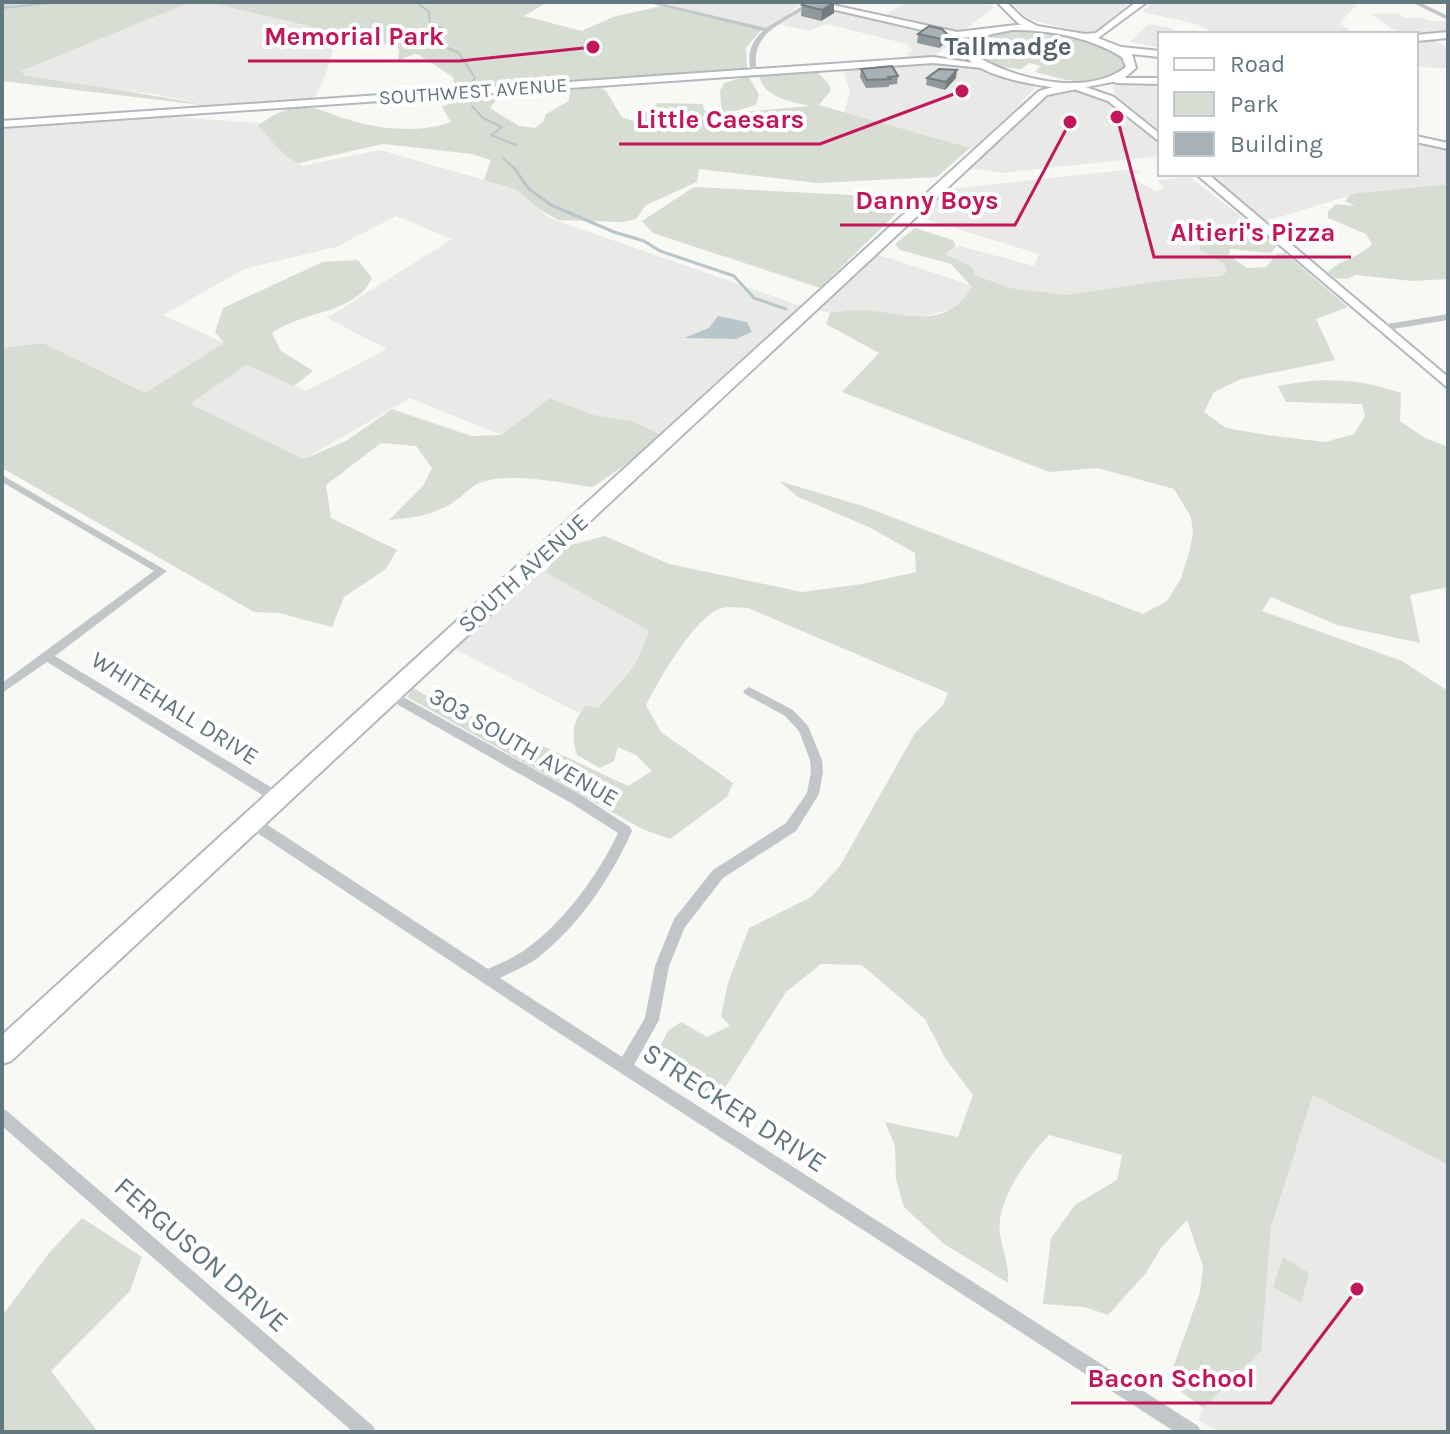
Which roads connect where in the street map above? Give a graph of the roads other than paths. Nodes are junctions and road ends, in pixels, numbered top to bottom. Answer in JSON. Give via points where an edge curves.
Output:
{"nodes":[{"id":1,"x":648,"y":2,"type":"edge"},
{"id":2,"x":808,"y":2,"type":"edge"},
{"id":3,"x":1001,"y":2,"type":"edge"},
{"id":4,"x":1142,"y":2,"type":"edge"},
{"id":5,"x":1414,"y":2,"type":"edge"},
{"id":6,"x":1013,"y":14,"type":"junction"},
{"id":7,"x":1448,"y":18,"type":"edge"},
{"id":8,"x":918,"y":27,"type":"junction"},
{"id":9,"x":1004,"y":27,"type":"junction"},
{"id":10,"x":1112,"y":27,"type":"junction"},
{"id":11,"x":1037,"y":28,"type":"junction"},
{"id":12,"x":768,"y":30,"type":"junction"},
{"id":13,"x":980,"y":34,"type":"junction"},
{"id":14,"x":1448,"y":35,"type":"edge"},
{"id":15,"x":1082,"y":38,"type":"junction"},
{"id":16,"x":1418,"y":38,"type":"edge"},
{"id":17,"x":967,"y":47,"type":"junction"},
{"id":18,"x":1115,"y":48,"type":"junction"},
{"id":19,"x":1158,"y":54,"type":"edge"},
{"id":20,"x":1158,"y":55,"type":"edge"},
{"id":21,"x":944,"y":60,"type":"junction"},
{"id":22,"x":983,"y":65,"type":"junction"},
{"id":23,"x":1131,"y":65,"type":"junction"},
{"id":24,"x":754,"y":72,"type":"junction"},
{"id":25,"x":1030,"y":79,"type":"junction"},
{"id":26,"x":1158,"y":80,"type":"edge"},
{"id":27,"x":1114,"y":81,"type":"junction"},
{"id":28,"x":1158,"y":81,"type":"edge"},
{"id":29,"x":1072,"y":86,"type":"junction"},
{"id":30,"x":1043,"y":93,"type":"junction"},
{"id":31,"x":1111,"y":99,"type":"junction"},
{"id":32,"x":2,"y":124,"type":"edge"},
{"id":33,"x":1158,"y":137,"type":"edge"},
{"id":34,"x":1418,"y":142,"type":"edge"},
{"id":35,"x":1448,"y":146,"type":"edge"},
{"id":36,"x":1203,"y":176,"type":"edge"},
{"id":37,"x":1448,"y":317,"type":"edge"},
{"id":38,"x":1381,"y":328,"type":"junction"},
{"id":39,"x":1448,"y":384,"type":"edge"},
{"id":40,"x":2,"y":478,"type":"edge"},
{"id":41,"x":47,"y":657,"type":"junction"},
{"id":42,"x":2,"y":689,"type":"edge"},
{"id":43,"x":749,"y":691,"type":"dead end"},
{"id":44,"x":390,"y":695,"type":"junction"},
{"id":45,"x":278,"y":798,"type":"junction"},
{"id":46,"x":252,"y":822,"type":"junction"},
{"id":47,"x":489,"y":976,"type":"junction"},
{"id":48,"x":2,"y":1052,"type":"edge"},
{"id":49,"x":625,"y":1066,"type":"junction"},
{"id":50,"x":2,"y":1116,"type":"edge"},
{"id":51,"x":367,"y":1432,"type":"edge"},
{"id":52,"x":1192,"y":1432,"type":"edge"}],
"edges":[{"from":1,"to":12,"type":"street"},
{"from":2,"to":8,"type":"main road"},
{"from":2,"to":12,"type":"street"},
{"from":3,"to":6,"type":"street"},
{"from":4,"to":10,"type":"main road"},
{"from":5,"to":7,"type":"street"},
{"from":6,"to":9,"type":"street","via":[[1013,22]]},
{"from":6,"to":11,"type":"street"},
{"from":8,"to":13,"type":"main road"},
{"from":8,"to":17,"type":"main road","via":[[962,39]]},
{"from":9,"to":11,"type":"main road"},
{"from":9,"to":13,"type":"main road"},
{"from":10,"to":15,"type":"main road"},
{"from":10,"to":18,"type":"main road","via":[[1106,40]]},
{"from":11,"to":15,"type":"main road"},
{"from":12,"to":24,"type":"street","via":[[754,44]]},
{"from":13,"to":17,"type":"main road"},
{"from":14,"to":16,"type":"main road"},
{"from":15,"to":18,"type":"main road"},
{"from":17,"to":21,"type":"street","name":"SOUTHWEST AVENUE"},
{"from":17,"to":22,"type":"main road","via":[[971,58]]},
{"from":18,"to":19,"type":"main road"},
{"from":18,"to":23,"type":"main road"},
{"from":20,"to":23,"type":"main road"},
{"from":21,"to":22,"type":"street","name":"SOUTHWEST AVENUE"},
{"from":21,"to":24,"type":"street","name":"SOUTHWEST AVENUE"},
{"from":22,"to":25,"type":"main road"},
{"from":23,"to":26,"type":"street"},
{"from":23,"to":27,"type":"main road"},
{"from":24,"to":32,"type":"street","name":"SOUTHWEST AVENUE"},
{"from":25,"to":29,"type":"main road"},
{"from":25,"to":30,"type":"main road","via":[[1043,87]]},
{"from":27,"to":28,"type":"street"},
{"from":27,"to":29,"type":"main road"},
{"from":27,"to":31,"type":"street","via":[[1108,88]]},
{"from":29,"to":30,"type":"main road","name":"SOUTH AVENUE"},
{"from":29,"to":31,"type":"street"},
{"from":30,"to":44,"type":"main road","name":"SOUTH AVENUE"},
{"from":31,"to":33,"type":"street"},
{"from":34,"to":35,"type":"street"},
{"from":36,"to":38,"type":"street"},
{"from":37,"to":38,"type":"street"},
{"from":38,"to":39,"type":"street"},
{"from":40,"to":41,"type":"street","via":[[162,571]]},
{"from":41,"to":42,"type":"street"},
{"from":41,"to":45,"type":"street","name":"WHITEHALL DRIVE"},
{"from":43,"to":49,"type":"street","via":[[789,713],[804,729],[816,760],[813,794],[791,827],[718,874],[679,923],[662,966],[652,1020]]},
{"from":44,"to":45,"type":"main road","name":"SOUTH AVENUE"},
{"from":44,"to":47,"type":"street","name":"303 SOUTH AVENUE","via":[[625,831],[617,852],[569,917],[533,952]]},
{"from":45,"to":46,"type":"main road","name":"SOUTH AVENUE"},
{"from":46,"to":47,"type":"street","name":"STRECKER DRIVE"},
{"from":46,"to":48,"type":"main road","name":"SOUTH AVENUE"},
{"from":47,"to":49,"type":"street","name":"STRECKER DRIVE"},
{"from":49,"to":52,"type":"street","name":"STRECKER DRIVE"},
{"from":50,"to":51,"type":"street","name":"FERGUSON DRIVE"}]}
